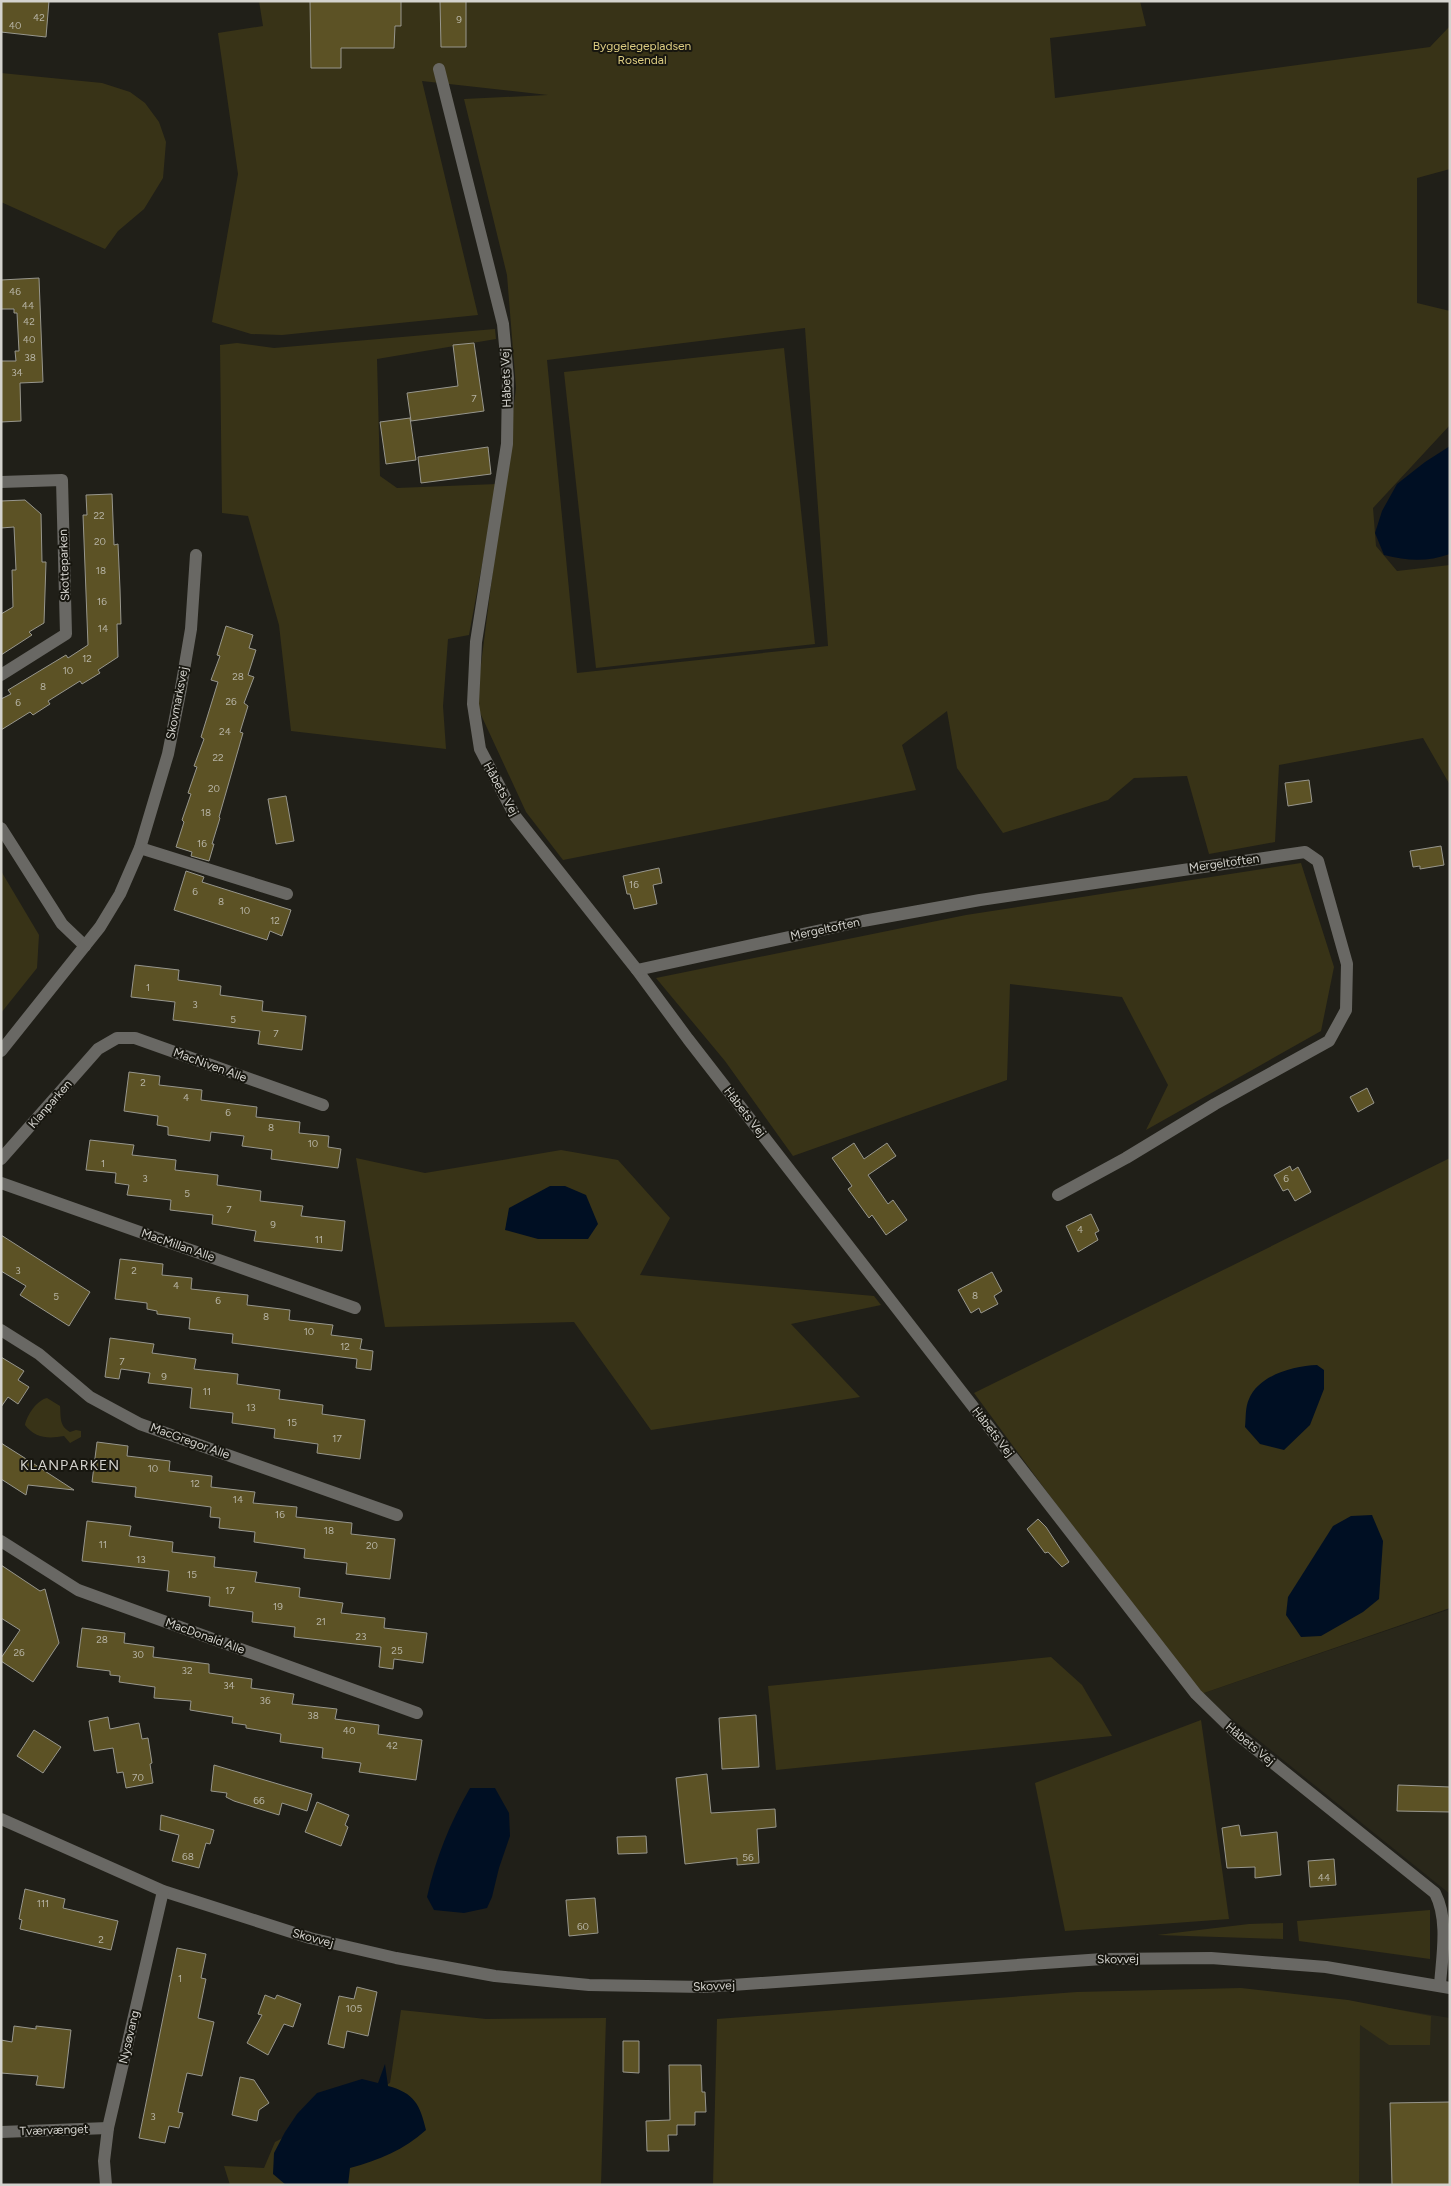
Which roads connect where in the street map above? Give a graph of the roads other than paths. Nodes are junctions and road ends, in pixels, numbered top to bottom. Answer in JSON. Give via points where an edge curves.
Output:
{"nodes":[{"id":1,"x":439,"y":69,"type":"dead end"},
{"id":2,"x":1,"y":482,"type":"edge"},
{"id":3,"x":196,"y":555,"type":"dead end"},
{"id":4,"x":1,"y":675,"type":"edge"},
{"id":5,"x":1,"y":828,"type":"edge"},
{"id":6,"x":140,"y":848,"type":"junction"},
{"id":7,"x":287,"y":894,"type":"dead end"},
{"id":8,"x":85,"y":946,"type":"junction"},
{"id":9,"x":637,"y":970,"type":"junction"},
{"id":10,"x":98,"y":1049,"type":"joint"},
{"id":11,"x":1,"y":1051,"type":"edge"},
{"id":12,"x":323,"y":1105,"type":"dead end"},
{"id":13,"x":1,"y":1159,"type":"edge"},
{"id":14,"x":1,"y":1183,"type":"edge"},
{"id":15,"x":1058,"y":1195,"type":"dead end"},
{"id":16,"x":356,"y":1308,"type":"dead end"},
{"id":17,"x":1,"y":1330,"type":"edge"},
{"id":18,"x":397,"y":1515,"type":"dead end"},
{"id":19,"x":1,"y":1541,"type":"edge"},
{"id":20,"x":417,"y":1713,"type":"dead end"},
{"id":21,"x":1,"y":1819,"type":"edge"},
{"id":22,"x":163,"y":1891,"type":"junction"},
{"id":23,"x":1445,"y":1987,"type":"edge"},
{"id":24,"x":108,"y":2128,"type":"junction"},
{"id":25,"x":1,"y":2132,"type":"edge"},
{"id":26,"x":106,"y":2185,"type":"edge"}],
"edges":[{"from":1,"to":9,"type":"street","name":"Håbets Vej","via":[[503,324],[508,378],[507,444],[476,642],[473,704],[476,732],[480,749],[515,816]]},
{"from":2,"to":4,"type":"street","name":"Skotteparken","via":[[62,480],[66,634]]},
{"from":3,"to":6,"type":"street","name":"Skovmarksvej","via":[[191,629],[181,688],[168,754]]},
{"from":5,"to":8,"type":"street","via":[[62,924]]},
{"from":6,"to":7,"type":"street"},
{"from":6,"to":8,"type":"street","name":"Skovmarksvej","via":[[120,894]]},
{"from":8,"to":11,"type":"street","name":"Skovmarksvej"},
{"from":9,"to":15,"type":"street","name":"Mergeltoften","via":[[863,921],[980,900],[1305,852],[1318,861],[1346,964],[1346,1010],[1329,1041]]},
{"from":9,"to":23,"type":"street","name":"Håbets Vej","via":[[1196,1694],[1237,1734],[1435,1893],[1442,1906]]},
{"from":10,"to":12,"type":"street","name":"MacNiven Alle","via":[[117,1038],[135,1038]]},
{"from":10,"to":13,"type":"street","name":"Klanparken"},
{"from":14,"to":16,"type":"street","name":"MacMillan Alle"},
{"from":17,"to":18,"type":"street","name":"MacGregor Alle","via":[[39,1354],[90,1397],[140,1424]]},
{"from":19,"to":20,"type":"street","name":"MacDonald Alle","via":[[78,1590]]},
{"from":21,"to":22,"type":"street","name":"Skovvej"},
{"from":22,"to":23,"type":"street","name":"Skovvej","via":[[310,1938],[396,1958],[495,1976],[589,1985],[704,1987],[1102,1959],[1211,1958],[1326,1967]]},
{"from":22,"to":24,"type":"street","name":"Nysøvang"},
{"from":24,"to":25,"type":"street","name":"Tværvænget"},
{"from":24,"to":26,"type":"street","name":"Nysøvang","via":[[104,2161]]}]}
